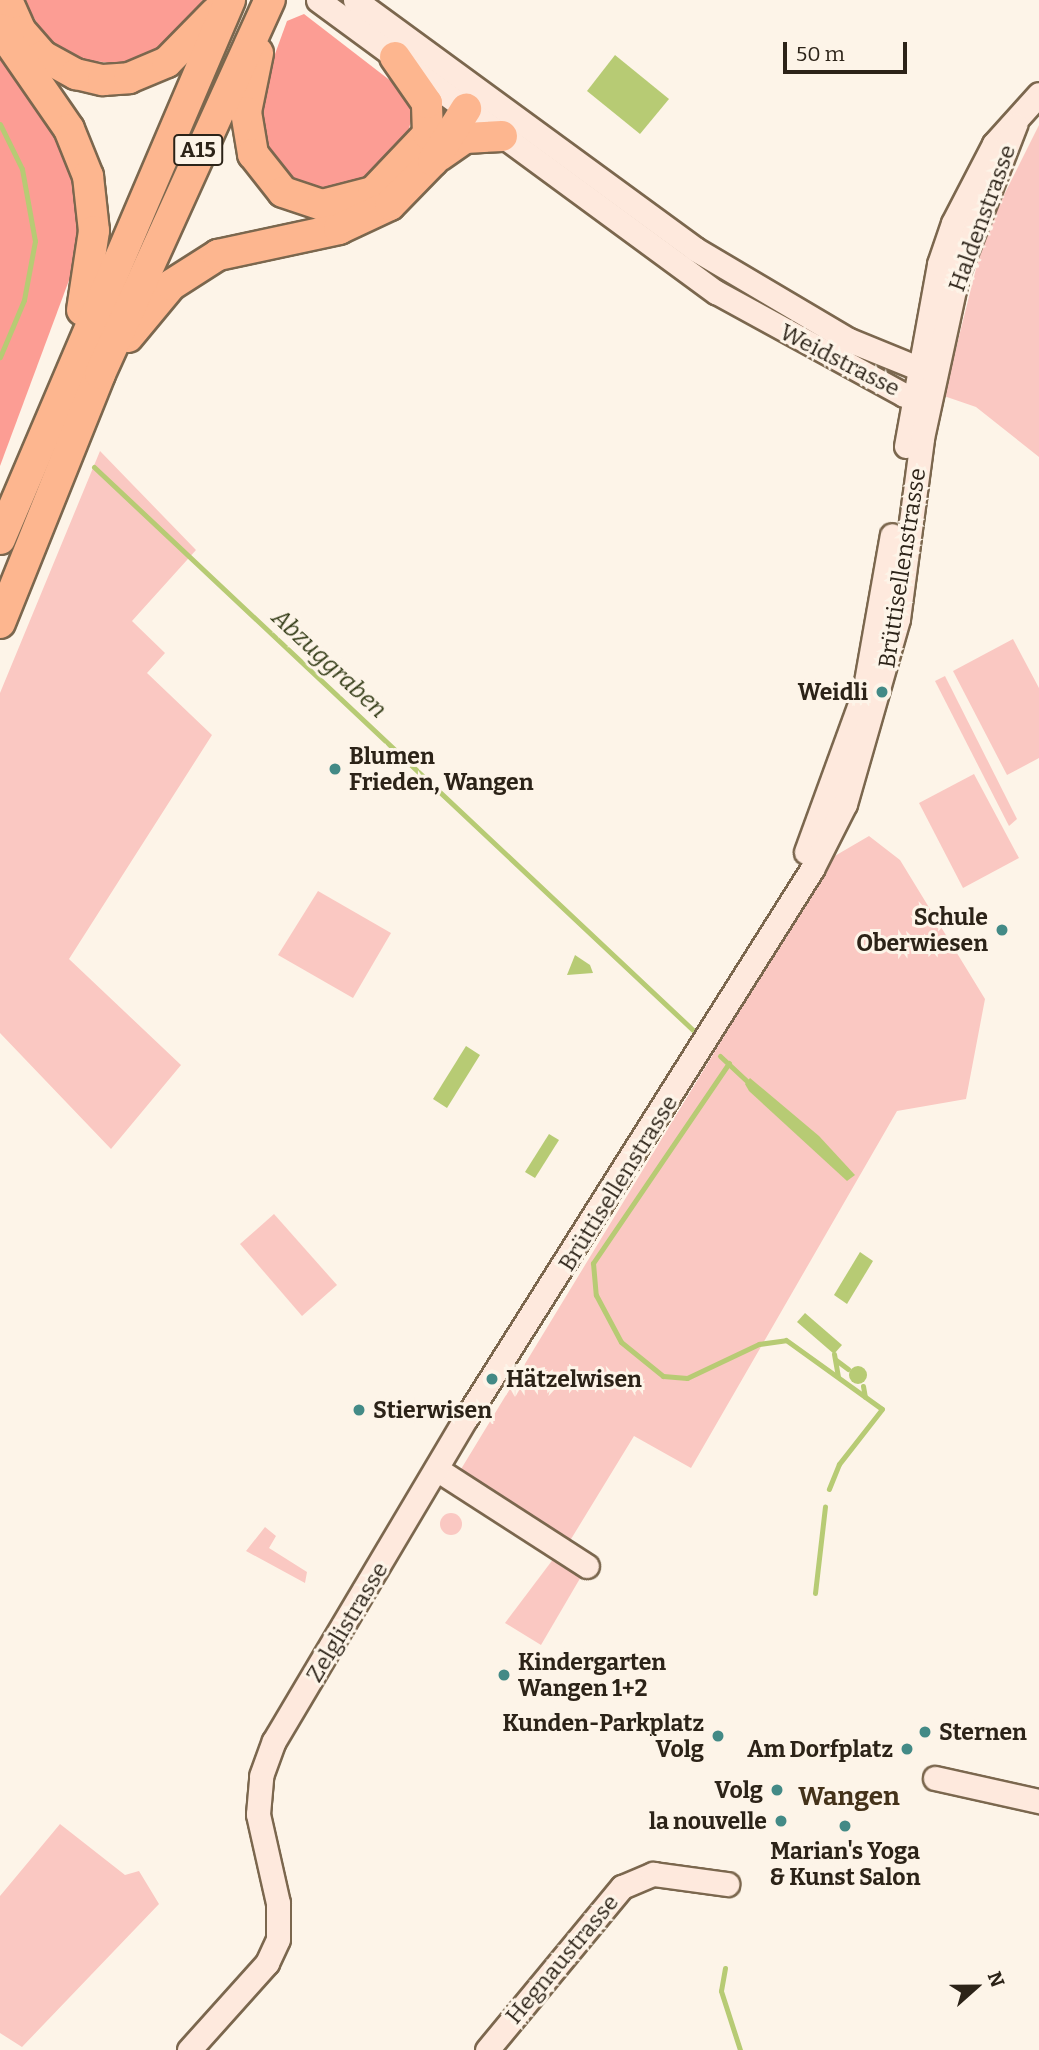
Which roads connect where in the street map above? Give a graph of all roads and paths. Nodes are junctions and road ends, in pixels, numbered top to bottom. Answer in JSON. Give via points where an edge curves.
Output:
{"nodes":[{"id":1,"x":8,"y":0,"type":"edge"},
{"id":2,"x":224,"y":0,"type":"edge"},
{"id":3,"x":230,"y":0,"type":"edge"},
{"id":4,"x":270,"y":0,"type":"edge"},
{"id":5,"x":278,"y":0,"type":"edge"},
{"id":6,"x":317,"y":0,"type":"edge"},
{"id":7,"x":355,"y":0,"type":"edge"},
{"id":8,"x":0,"y":29,"type":"edge"},
{"id":9,"x":395,"y":57,"type":"junction"},
{"id":10,"x":1039,"y":94,"type":"edge"},
{"id":11,"x":467,"y":100,"type":"junction"},
{"id":12,"x":1015,"y":125,"type":"junction"},
{"id":13,"x":502,"y":136,"type":"junction"},
{"id":14,"x":430,"y":148,"type":"junction"},
{"id":15,"x":918,"y":368,"type":"junction"},
{"id":16,"x":100,"y":374,"type":"junction"},
{"id":17,"x":923,"y":395,"type":"junction"},
{"id":18,"x":50,"y":416,"type":"junction"},
{"id":19,"x":0,"y":539,"type":"edge"},
{"id":20,"x":0,"y":623,"type":"edge"},
{"id":21,"x":438,"y":1470,"type":"junction"},
{"id":22,"x":587,"y":1566,"type":"dead end"},
{"id":23,"x":935,"y":1779,"type":"dead end"},
{"id":24,"x":1039,"y":1801,"type":"edge"},
{"id":25,"x":727,"y":1884,"type":"dead end"},
{"id":26,"x":189,"y":2050,"type":"edge"},
{"id":27,"x":487,"y":2050,"type":"edge"}],
"edges":[{"from":1,"to":2,"type":"highway","via":[[21,31],[50,61],[76,74],[112,80],[139,75],[175,56]]},
{"from":3,"to":18,"type":"highway","number":"A15"},
{"from":4,"to":16,"type":"highway","number":"A15"},
{"from":5,"to":14,"type":"highway","via":[[246,111],[253,154],[278,188],[314,204],[355,201]]},
{"from":6,"to":9,"type":"street","name":"Weidstrasse"},
{"from":7,"to":11,"type":"street","name":"Weidstrasse"},
{"from":8,"to":18,"type":"highway","via":[[69,129],[92,194],[87,288]]},
{"from":9,"to":11,"type":"street","name":"Weidstrasse"},
{"from":9,"to":14,"type":"highway","via":[[427,103]]},
{"from":10,"to":12,"type":"street","name":"Haldenstrasse"},
{"from":11,"to":13,"type":"street","name":"Weidstrasse"},
{"from":11,"to":14,"type":"highway"},
{"from":11,"to":15,"type":"street","name":"Weidstrasse","via":[[517,129],[538,134],[751,286],[849,340]]},
{"from":12,"to":15,"type":"street","name":"Haldenstrasse","via":[[993,144],[953,223]]},
{"from":12,"to":17,"type":"street","name":"Haldenstrasse","via":[[958,272]]},
{"from":13,"to":14,"type":"highway","via":[[465,138]]},
{"from":13,"to":17,"type":"street","name":"Weidstrasse","via":[[716,292]]},
{"from":14,"to":16,"type":"highway","via":[[399,198],[363,220],[246,245],[190,271],[162,294]]},
{"from":15,"to":17,"type":"street","name":"Haldenstrasse"},
{"from":16,"to":20,"type":"highway","number":"A15"},
{"from":17,"to":21,"type":"street","name":"Brüttisellenstrasse","via":[[864,693],[795,892]]},
{"from":18,"to":19,"type":"highway","number":"A15"},
{"from":21,"to":22,"type":"street"},
{"from":21,"to":26,"type":"street","name":"Zelglistrasse","via":[[274,1741],[261,1776],[258,1814],[278,1903],[278,1939],[267,1963]]},
{"from":23,"to":24,"type":"street"},
{"from":25,"to":27,"type":"street","name":"Hegnaustrasse","via":[[653,1874],[622,1887]]}]}
